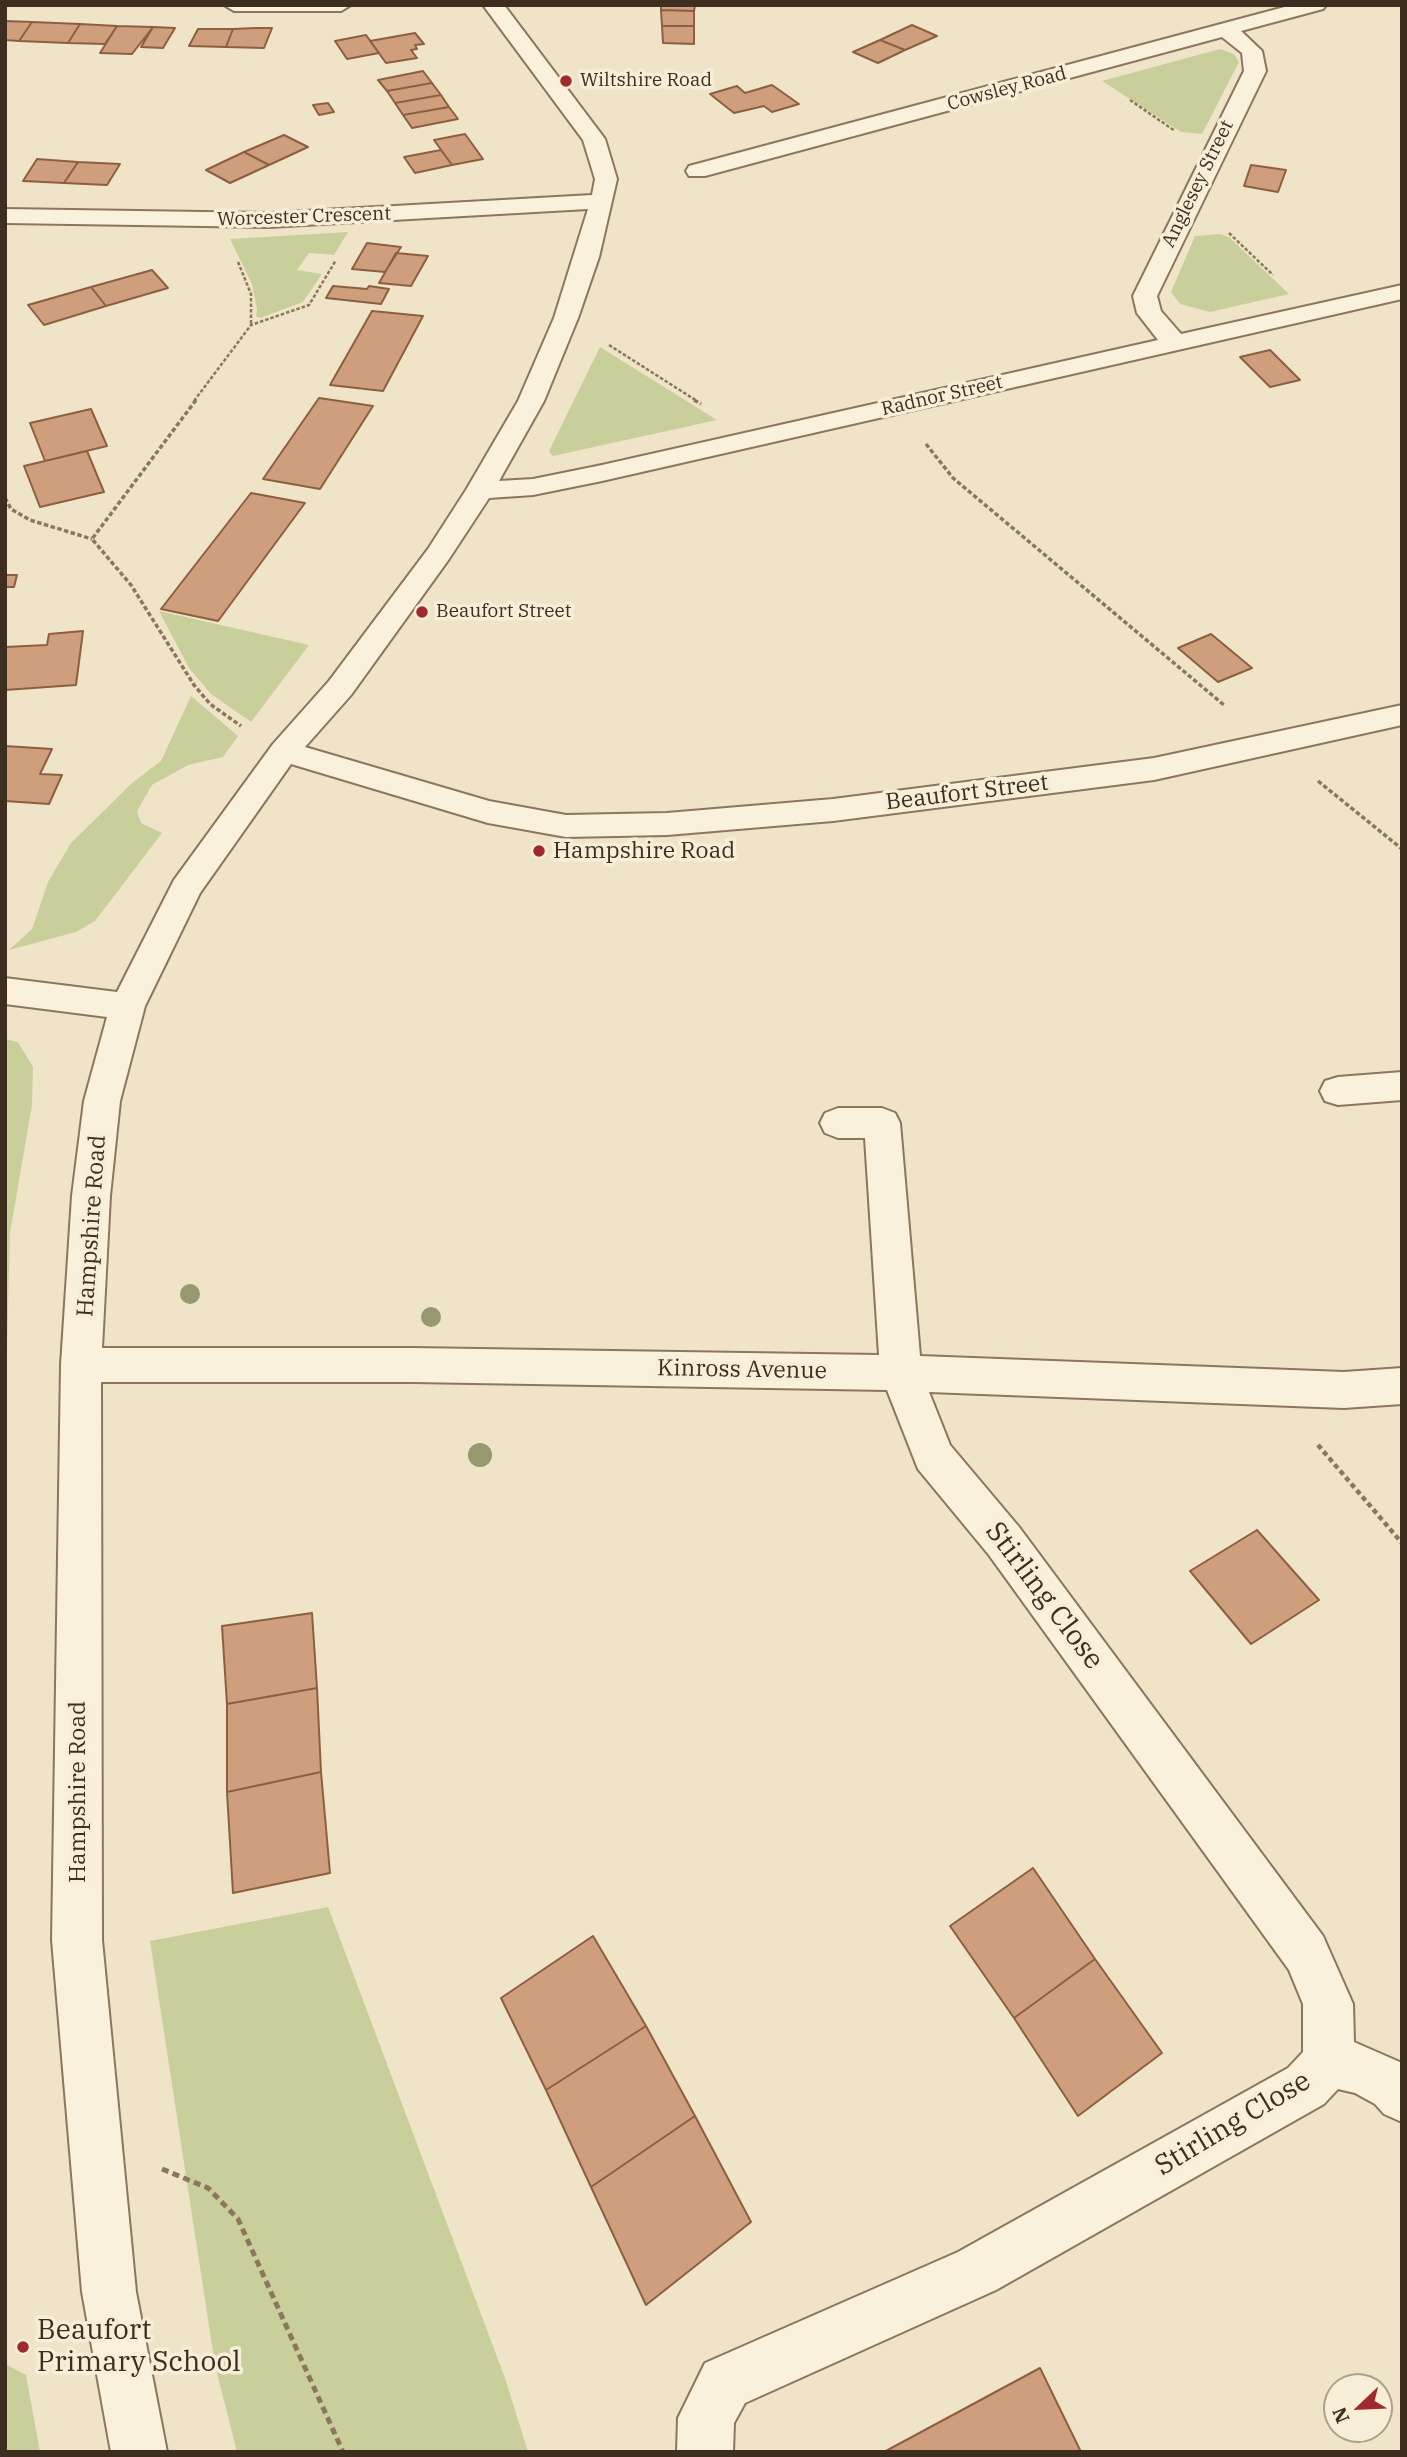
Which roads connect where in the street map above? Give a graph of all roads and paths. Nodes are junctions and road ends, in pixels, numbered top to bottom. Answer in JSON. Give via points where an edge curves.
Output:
{"nodes":[{"id":1,"x":234,"y":5,"type":"edge"},
{"id":2,"x":341,"y":5,"type":"edge"},
{"id":3,"x":493,"y":5,"type":"edge"},
{"id":4,"x":1316,"y":5,"type":"edge"},
{"id":5,"x":1227,"y":30,"type":"junction"},
{"id":6,"x":1077,"y":70,"type":"junction"},
{"id":7,"x":1210,"y":161,"type":"junction"},
{"id":8,"x":697,"y":171,"type":"dead end"},
{"id":9,"x":1191,"y":198,"type":"junction"},
{"id":10,"x":602,"y":201,"type":"junction"},
{"id":11,"x":362,"y":215,"type":"junction"},
{"id":12,"x":5,"y":216,"type":"edge"},
{"id":13,"x":218,"y":221,"type":"junction"},
{"id":14,"x":1402,"y":292,"type":"edge"},
{"id":15,"x":1312,"y":312,"type":"junction"},
{"id":16,"x":566,"y":317,"type":"junction"},
{"id":17,"x":251,"y":325,"type":"junction"},
{"id":18,"x":1174,"y":342,"type":"junction"},
{"id":19,"x":897,"y":407,"type":"junction"},
{"id":20,"x":755,"y":439,"type":"junction"},
{"id":21,"x":480,"y":490,"type":"junction"},
{"id":22,"x":5,"y":498,"type":"edge"},
{"id":23,"x":92,"y":539,"type":"junction"},
{"id":24,"x":1402,"y":715,"type":"edge"},
{"id":25,"x":1271,"y":744,"type":"junction"},
{"id":26,"x":284,"y":751,"type":"junction"},
{"id":27,"x":1402,"y":849,"type":"edge"},
{"id":28,"x":5,"y":991,"type":"edge"},
{"id":29,"x":127,"y":1006,"type":"junction"},
{"id":30,"x":1402,"y":1086,"type":"edge"},
{"id":31,"x":1338,"y":1091,"type":"dead end"},
{"id":32,"x":838,"y":1122,"type":"dead end"},
{"id":33,"x":82,"y":1366,"type":"junction"},
{"id":34,"x":901,"y":1373,"type":"junction"},
{"id":35,"x":1402,"y":1386,"type":"edge"},
{"id":36,"x":1268,"y":1387,"type":"junction"},
{"id":37,"x":1402,"y":1543,"type":"edge"},
{"id":38,"x":1329,"y":2062,"type":"junction"},
{"id":39,"x":1402,"y":2096,"type":"edge"},
{"id":40,"x":98,"y":2173,"type":"junction"},
{"id":41,"x":139,"y":2452,"type":"edge"},
{"id":42,"x":343,"y":2452,"type":"edge"},
{"id":43,"x":705,"y":2452,"type":"edge"}],
"edges":[{"from":1,"to":2,"type":"street"},
{"from":3,"to":10,"type":"street","name":"Hampshire Road","via":[[594,139],[606,179]]},
{"from":4,"to":5,"type":"street","name":"Cowsley Road"},
{"from":5,"to":6,"type":"street","name":"Cowsley Road"},
{"from":5,"to":7,"type":"street","name":"Anglesey Street","via":[[1248,46],[1256,64]]},
{"from":6,"to":7,"type":"path","via":[[1147,110]]},
{"from":6,"to":8,"type":"street","name":"Cowsley Road"},
{"from":7,"to":9,"type":"street","name":"Anglesey Street"},
{"from":9,"to":15,"type":"path"},
{"from":9,"to":18,"type":"street","name":"Anglesey Street","via":[[1144,302]]},
{"from":10,"to":11,"type":"street","name":"Worcester Crescent"},
{"from":10,"to":16,"type":"street","name":"Hampshire Road"},
{"from":11,"to":13,"type":"street","name":"Worcester Crescent"},
{"from":11,"to":17,"type":"path","via":[[309,304]]},
{"from":12,"to":13,"type":"street","name":"Worcester Crescent"},
{"from":13,"to":17,"type":"path","via":[[248,283]]},
{"from":14,"to":15,"type":"street","name":"Radnor Street"},
{"from":15,"to":18,"type":"street","name":"Radnor Street"},
{"from":16,"to":20,"type":"path"},
{"from":16,"to":21,"type":"street","name":"Hampshire Road","via":[[530,401]]},
{"from":17,"to":23,"type":"path"},
{"from":18,"to":19,"type":"street","name":"Radnor Street"},
{"from":19,"to":20,"type":"street","name":"Radnor Street"},
{"from":19,"to":25,"type":"path","via":[[953,478]]},
{"from":20,"to":21,"type":"street","name":"Radnor Street","via":[[543,485]]},
{"from":21,"to":26,"type":"street","name":"Hampshire Road","via":[[383,631]]},
{"from":22,"to":23,"type":"path","via":[[11,509],[30,520]]},
{"from":23,"to":26,"type":"path","via":[[131,586],[210,704]]},
{"from":24,"to":25,"type":"street","name":"Beaufort Street"},
{"from":25,"to":26,"type":"street","name":"Beaufort Street","via":[[1154,769],[833,810],[667,824],[566,826],[488,812]]},
{"from":25,"to":27,"type":"path"},
{"from":26,"to":29,"type":"street","name":"Hampshire Road","via":[[186,888]]},
{"from":28,"to":29,"type":"street"},
{"from":29,"to":33,"type":"street","name":"Hampshire Road","via":[[102,1101],[90,1196]]},
{"from":30,"to":31,"type":"street"},
{"from":32,"to":34,"type":"street","name":"Stirling Close","via":[[882,1123]]},
{"from":33,"to":34,"type":"street","name":"Kinross Avenue","via":[[414,1365]]},
{"from":33,"to":40,"type":"street","name":"Hampshire Road","via":[[76,1940]]},
{"from":34,"to":36,"type":"street","name":"Kinross Avenue"},
{"from":34,"to":38,"type":"street","name":"Stirling Close","via":[[933,1456],[1004,1541],[1306,1953],[1328,2004]]},
{"from":35,"to":36,"type":"street","name":"Kinross Avenue","via":[[1344,1390]]},
{"from":36,"to":37,"type":"path"},
{"from":38,"to":39,"type":"street","via":[[1363,2069]]},
{"from":38,"to":43,"type":"street","name":"Stirling Close","via":[[1306,2086],[977,2271],[725,2383],[706,2418]]},
{"from":40,"to":41,"type":"street","name":"Hampshire Road","via":[[109,2292]]},
{"from":40,"to":42,"type":"path","via":[[167,2169],[208,2188],[238,2219]]}]}
